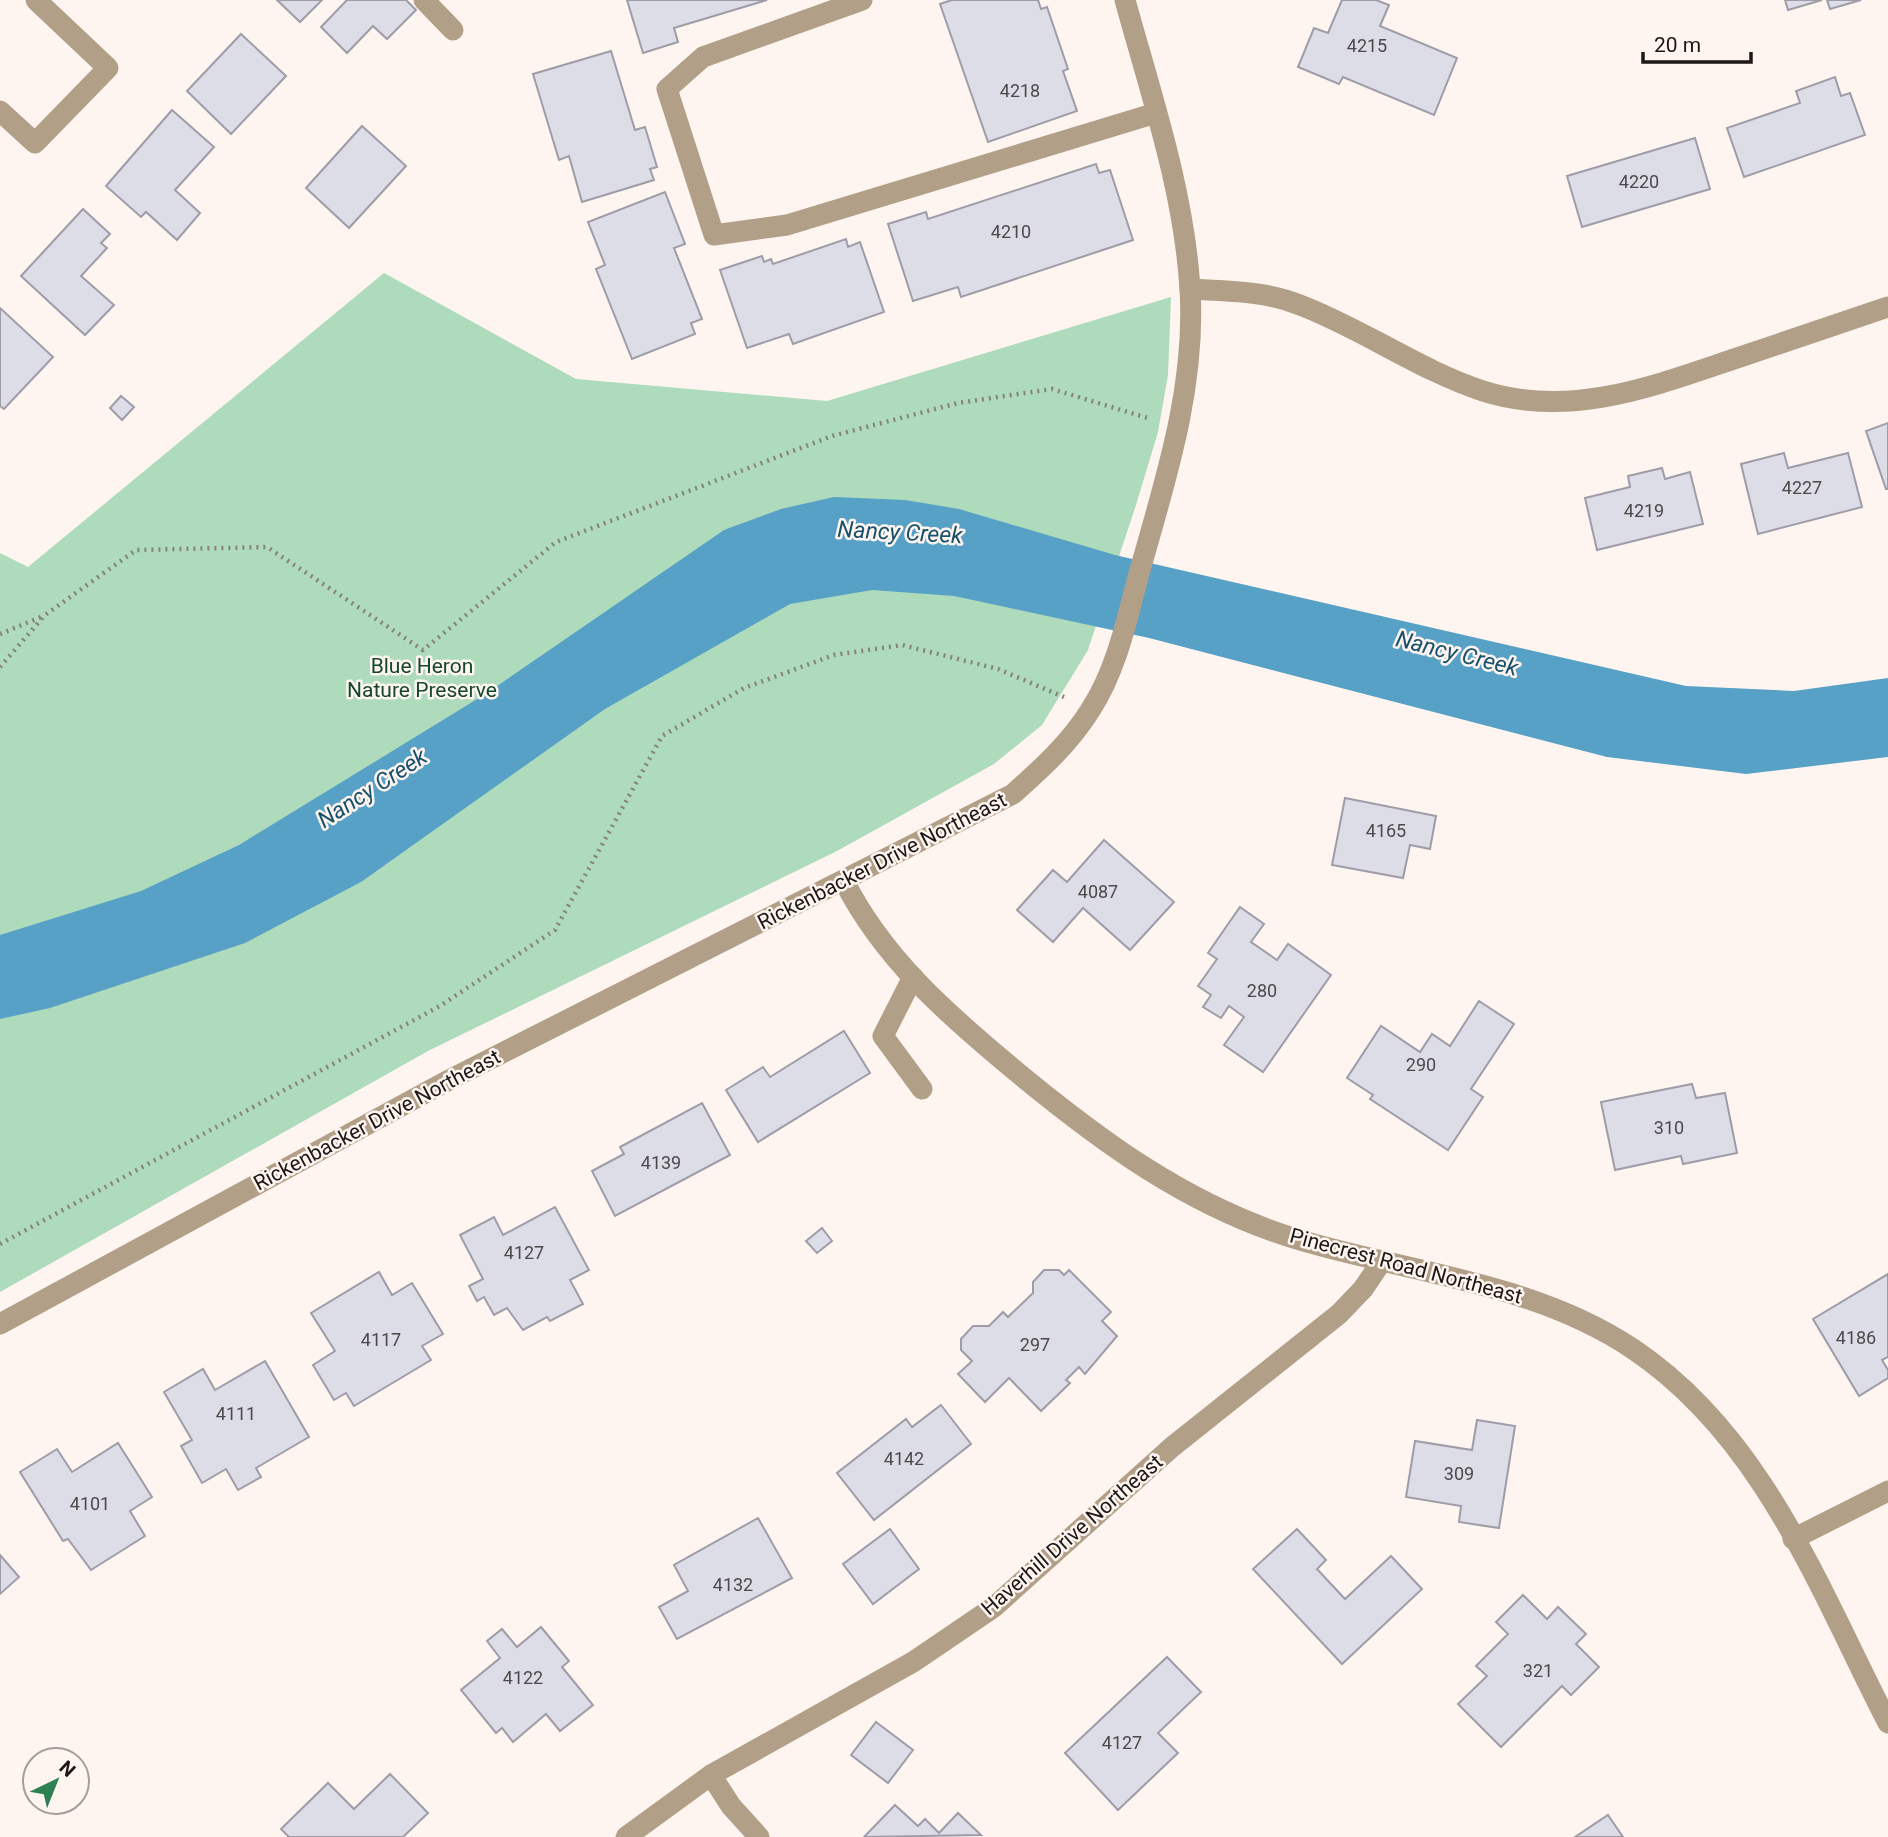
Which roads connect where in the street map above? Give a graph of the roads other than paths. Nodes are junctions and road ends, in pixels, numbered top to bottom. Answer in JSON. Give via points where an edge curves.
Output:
{"nodes":[{"id":1,"x":36,"y":0,"type":"edge"},
{"id":2,"x":424,"y":0,"type":"edge"},
{"id":3,"x":862,"y":0,"type":"edge"},
{"id":4,"x":1125,"y":0,"type":"edge"},
{"id":5,"x":453,"y":30,"type":"dead end"},
{"id":6,"x":0,"y":111,"type":"edge"},
{"id":7,"x":1156,"y":113,"type":"junction"},
{"id":8,"x":1190,"y":289,"type":"junction"},
{"id":9,"x":1888,"y":307,"type":"edge"},
{"id":10,"x":844,"y":881,"type":"junction"},
{"id":11,"x":913,"y":977,"type":"junction"},
{"id":12,"x":922,"y":1089,"type":"dead end"},
{"id":13,"x":1382,"y":1261,"type":"junction"},
{"id":14,"x":0,"y":1324,"type":"edge"},
{"id":15,"x":1888,"y":1491,"type":"edge"},
{"id":16,"x":1793,"y":1539,"type":"junction"},
{"id":17,"x":1888,"y":1723,"type":"edge"},
{"id":18,"x":711,"y":1775,"type":"junction"},
{"id":19,"x":626,"y":1837,"type":"edge"},
{"id":20,"x":759,"y":1837,"type":"edge"}],
"edges":[{"from":1,"to":6,"type":"street","via":[[108,68],[35,143]]},
{"from":2,"to":5,"type":"street"},
{"from":3,"to":7,"type":"street","via":[[703,57],[667,89],[715,235],[787,226]]},
{"from":4,"to":7,"type":"street","name":"Rickenbacker Drive Northeast"},
{"from":7,"to":8,"type":"street","name":"Rickenbacker Drive Northeast","via":[[1176,185]]},
{"from":8,"to":9,"type":"street","via":[[1243,291],[1299,304],[1441,375],[1533,401],[1580,401],[1637,391]]},
{"from":8,"to":10,"type":"street","name":"Rickenbacker Drive Northeast","via":[[1189,371],[1179,427],[1113,668],[1092,709],[1059,754],[1013,794]]},
{"from":10,"to":11,"type":"street","name":"Pinecrest Road Northeast","via":[[864,921]]},
{"from":10,"to":14,"type":"street","name":"Rickenbacker Drive Northeast","via":[[449,1080]]},
{"from":11,"to":12,"type":"street","via":[[883,1036]]},
{"from":11,"to":13,"type":"street","name":"Pinecrest Road Northeast","via":[[969,1032],[1090,1133],[1162,1180],[1228,1213],[1298,1240]]},
{"from":13,"to":16,"type":"street","name":"Pinecrest Road Northeast","via":[[1539,1302],[1588,1322],[1633,1349],[1687,1391],[1728,1434],[1763,1483]]},
{"from":13,"to":18,"type":"street","name":"Haverhill Drive Northeast","via":[[1339,1314],[1172,1447],[994,1607],[913,1662]]},
{"from":15,"to":16,"type":"street"},
{"from":16,"to":17,"type":"street","name":"Pinecrest Road Northeast"},
{"from":18,"to":19,"type":"street","name":"Haverhill Drive Northeast"},
{"from":18,"to":20,"type":"street"}]}
